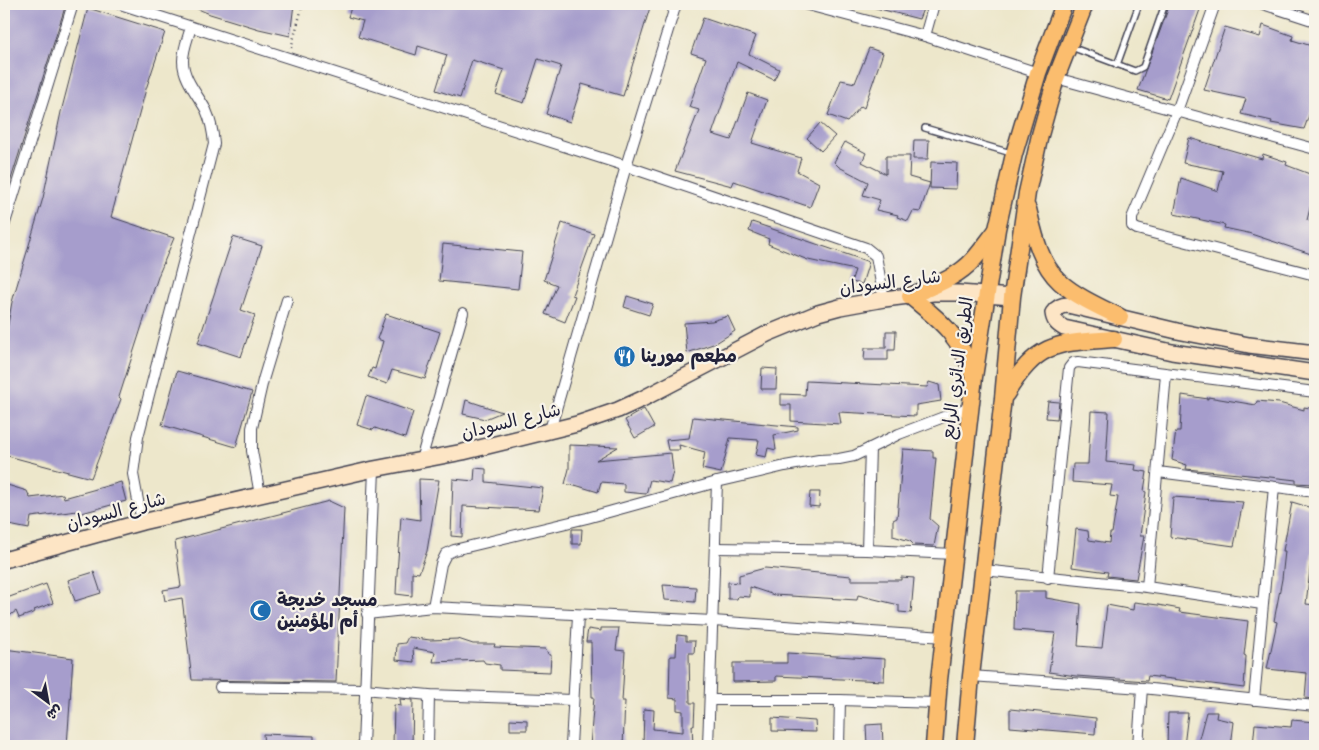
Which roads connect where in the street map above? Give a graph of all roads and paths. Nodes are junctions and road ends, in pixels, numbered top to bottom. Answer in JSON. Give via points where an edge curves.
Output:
{"nodes":[{"id":1,"x":73,"y":4,"type":"edge"},
{"id":2,"x":120,"y":4,"type":"edge"},
{"id":3,"x":303,"y":4,"type":"edge"},
{"id":4,"x":676,"y":4,"type":"edge"},
{"id":5,"x":804,"y":4,"type":"edge"},
{"id":6,"x":934,"y":4,"type":"edge"},
{"id":7,"x":1064,"y":4,"type":"edge"},
{"id":8,"x":1085,"y":4,"type":"edge"},
{"id":9,"x":1139,"y":4,"type":"edge"},
{"id":10,"x":1165,"y":4,"type":"edge"},
{"id":11,"x":1215,"y":4,"type":"edge"},
{"id":12,"x":1263,"y":4,"type":"edge"},
{"id":13,"x":1315,"y":21,"type":"edge"},
{"id":14,"x":191,"y":27,"type":"junction"},
{"id":15,"x":925,"y":36,"type":"junction"},
{"id":16,"x":1068,"y":46,"type":"junction"},
{"id":17,"x":288,"y":59,"type":"junction"},
{"id":18,"x":1117,"y":64,"type":"junction"},
{"id":19,"x":1038,"y":74,"type":"junction"},
{"id":20,"x":1056,"y":78,"type":"junction"},
{"id":21,"x":1176,"y":111,"type":"junction"},
{"id":22,"x":925,"y":128,"type":"dead end"},
{"id":23,"x":1315,"y":149,"type":"edge"},
{"id":24,"x":1014,"y":154,"type":"junction"},
{"id":25,"x":626,"y":166,"type":"junction"},
{"id":26,"x":1026,"y":203,"type":"junction"},
{"id":27,"x":4,"y":226,"type":"edge"},
{"id":28,"x":997,"y":229,"type":"junction"},
{"id":29,"x":1315,"y":275,"type":"edge"},
{"id":30,"x":987,"y":295,"type":"junction"},
{"id":31,"x":910,"y":296,"type":"junction"},
{"id":32,"x":1012,"y":297,"type":"junction"},
{"id":33,"x":884,"y":299,"type":"junction"},
{"id":34,"x":287,"y":300,"type":"dead end"},
{"id":35,"x":462,"y":313,"type":"dead end"},
{"id":36,"x":1120,"y":318,"type":"junction"},
{"id":37,"x":1114,"y":339,"type":"junction"},
{"id":38,"x":1315,"y":353,"type":"edge"},
{"id":39,"x":1315,"y":373,"type":"edge"},
{"id":40,"x":1166,"y":374,"type":"junction"},
{"id":41,"x":974,"y":377,"type":"junction"},
{"id":42,"x":1315,"y":392,"type":"edge"},
{"id":43,"x":1003,"y":398,"type":"junction"},
{"id":44,"x":970,"y":407,"type":"junction"},
{"id":45,"x":550,"y":430,"type":"junction"},
{"id":46,"x":870,"y":448,"type":"junction"},
{"id":47,"x":421,"y":460,"type":"junction"},
{"id":48,"x":374,"y":469,"type":"junction"},
{"id":49,"x":1158,"y":472,"type":"junction"},
{"id":50,"x":717,"y":482,"type":"junction"},
{"id":51,"x":1274,"y":487,"type":"junction"},
{"id":52,"x":1315,"y":492,"type":"edge"},
{"id":53,"x":260,"y":495,"type":"junction"},
{"id":54,"x":142,"y":522,"type":"junction"},
{"id":55,"x":716,"y":548,"type":"junction"},
{"id":56,"x":867,"y":550,"type":"junction"},
{"id":57,"x":954,"y":554,"type":"junction"},
{"id":58,"x":4,"y":560,"type":"edge"},
{"id":59,"x":984,"y":570,"type":"junction"},
{"id":60,"x":1048,"y":578,"type":"junction"},
{"id":61,"x":1147,"y":587,"type":"junction"},
{"id":62,"x":1262,"y":604,"type":"junction"},
{"id":63,"x":433,"y":607,"type":"junction"},
{"id":64,"x":367,"y":614,"type":"junction"},
{"id":65,"x":578,"y":615,"type":"junction"},
{"id":66,"x":713,"y":621,"type":"junction"},
{"id":67,"x":944,"y":638,"type":"junction"},
{"id":68,"x":971,"y":676,"type":"junction"},
{"id":69,"x":220,"y":687,"type":"dead end"},
{"id":70,"x":1142,"y":688,"type":"junction"},
{"id":71,"x":364,"y":689,"type":"junction"},
{"id":72,"x":429,"y":695,"type":"junction"},
{"id":73,"x":573,"y":700,"type":"junction"},
{"id":74,"x":710,"y":700,"type":"junction"},
{"id":75,"x":840,"y":700,"type":"junction"},
{"id":76,"x":1254,"y":700,"type":"junction"},
{"id":77,"x":937,"y":703,"type":"junction"},
{"id":78,"x":1315,"y":706,"type":"edge"},
{"id":79,"x":363,"y":746,"type":"edge"},
{"id":80,"x":428,"y":746,"type":"edge"},
{"id":81,"x":571,"y":746,"type":"edge"},
{"id":82,"x":708,"y":746,"type":"edge"},
{"id":83,"x":839,"y":746,"type":"edge"},
{"id":84,"x":934,"y":746,"type":"edge"},
{"id":85,"x":965,"y":746,"type":"edge"},
{"id":86,"x":1138,"y":746,"type":"edge"}],
"edges":[{"from":1,"to":27,"type":"street"},
{"from":2,"to":14,"type":"street"},
{"from":3,"to":17,"type":"path"},
{"from":4,"to":25,"type":"street"},
{"from":5,"to":15,"type":"street"},
{"from":6,"to":15,"type":"street"},
{"from":7,"to":19,"type":"main road","name":"الطريق الدائري الرابع"},
{"from":8,"to":16,"type":"main road"},
{"from":9,"to":18,"type":"lane"},
{"from":10,"to":18,"type":"lane","via":[[1142,67],[1135,71]]},
{"from":11,"to":21,"type":"street"},
{"from":12,"to":13,"type":"street"},
{"from":14,"to":17,"type":"street"},
{"from":14,"to":54,"type":"street","via":[[183,63],[213,129],[214,144],[138,437],[133,474]]},
{"from":15,"to":19,"type":"street"},
{"from":16,"to":18,"type":"lane"},
{"from":16,"to":20,"type":"main road"},
{"from":17,"to":25,"type":"street"},
{"from":19,"to":24,"type":"main road","name":"الطريق الدائري الرابع"},
{"from":20,"to":21,"type":"street"},
{"from":20,"to":26,"type":"main road"},
{"from":21,"to":23,"type":"street"},
{"from":21,"to":29,"type":"street","via":[[1132,218],[1132,226]]},
{"from":22,"to":24,"type":"lane"},
{"from":24,"to":28,"type":"main road","name":"الطريق الدائري الرابع"},
{"from":25,"to":33,"type":"street","via":[[866,248],[876,256]]},
{"from":25,"to":45,"type":"street"},
{"from":26,"to":32,"type":"main road"},
{"from":26,"to":36,"type":"main road","via":[[1047,266],[1059,281]]},
{"from":28,"to":30,"type":"main road","name":"الطريق الدائري الرابع"},
{"from":28,"to":31,"type":"main road","via":[[974,260],[958,273]]},
{"from":30,"to":31,"type":"main road","name":"شارع السودان","via":[[933,293]]},
{"from":30,"to":32,"type":"main road","name":"شارع السودان"},
{"from":30,"to":41,"type":"main road","name":"الطريق الدائري الرابع"},
{"from":31,"to":33,"type":"main road","name":"شارع السودان"},
{"from":31,"to":41,"type":"main road","via":[[947,327],[967,358]]},
{"from":32,"to":43,"type":"main road"},
{"from":33,"to":45,"type":"main road","name":"شارع السودان","via":[[818,313],[767,334],[618,410]]},
{"from":34,"to":53,"type":"street","via":[[252,428],[252,451]]},
{"from":35,"to":47,"type":"street"},
{"from":36,"to":37,"type":"main road","via":[[1068,305],[1062,305],[1052,313],[1053,319],[1064,328]]},
{"from":36,"to":38,"type":"main road","via":[[1249,345]]},
{"from":37,"to":39,"type":"main road","via":[[1172,352]]},
{"from":37,"to":43,"type":"main road","via":[[1063,344],[1046,350],[1019,372]]},
{"from":40,"to":42,"type":"street"},
{"from":40,"to":49,"type":"street"},
{"from":40,"to":60,"type":"street","via":[[1078,362],[1069,368]]},
{"from":41,"to":44,"type":"main road","name":"الطريق الدائري الرابع"},
{"from":43,"to":59,"type":"main road"},
{"from":44,"to":46,"type":"street"},
{"from":44,"to":57,"type":"main road","name":"الطريق الدائري الرابع"},
{"from":45,"to":47,"type":"main road","name":"شارع السودان"},
{"from":46,"to":50,"type":"street","via":[[840,460],[819,460]]},
{"from":46,"to":56,"type":"street"},
{"from":47,"to":48,"type":"main road","name":"شارع السودان"},
{"from":48,"to":53,"type":"main road","name":"شارع السودان"},
{"from":48,"to":64,"type":"street"},
{"from":49,"to":51,"type":"street"},
{"from":49,"to":61,"type":"street"},
{"from":50,"to":55,"type":"street"},
{"from":50,"to":63,"type":"street","via":[[454,550],[446,554],[441,564]]},
{"from":51,"to":52,"type":"street"},
{"from":51,"to":62,"type":"street"},
{"from":53,"to":54,"type":"main road","name":"شارع السودان"},
{"from":54,"to":58,"type":"main road","name":"شارع السودان"},
{"from":55,"to":56,"type":"street"},
{"from":55,"to":66,"type":"street"},
{"from":56,"to":57,"type":"street"},
{"from":57,"to":67,"type":"main road","name":"الطريق الدائري الرابع"},
{"from":59,"to":60,"type":"street"},
{"from":59,"to":68,"type":"main road"},
{"from":60,"to":61,"type":"street"},
{"from":61,"to":62,"type":"street"},
{"from":62,"to":76,"type":"street"},
{"from":63,"to":64,"type":"street"},
{"from":63,"to":65,"type":"street"},
{"from":64,"to":71,"type":"street"},
{"from":65,"to":66,"type":"street"},
{"from":65,"to":73,"type":"street"},
{"from":66,"to":67,"type":"street"},
{"from":66,"to":74,"type":"street"},
{"from":67,"to":77,"type":"main road","name":"الطريق الدائري الرابع"},
{"from":68,"to":70,"type":"street"},
{"from":68,"to":85,"type":"main road"},
{"from":69,"to":71,"type":"street"},
{"from":70,"to":76,"type":"street"},
{"from":70,"to":86,"type":"street"},
{"from":71,"to":72,"type":"street"},
{"from":71,"to":79,"type":"street"},
{"from":72,"to":73,"type":"street"},
{"from":72,"to":80,"type":"street"},
{"from":73,"to":81,"type":"street"},
{"from":74,"to":75,"type":"street"},
{"from":74,"to":82,"type":"street"},
{"from":75,"to":77,"type":"street"},
{"from":75,"to":83,"type":"street"},
{"from":76,"to":78,"type":"street"},
{"from":77,"to":84,"type":"main road","name":"الطريق الدائري الرابع"}]}
